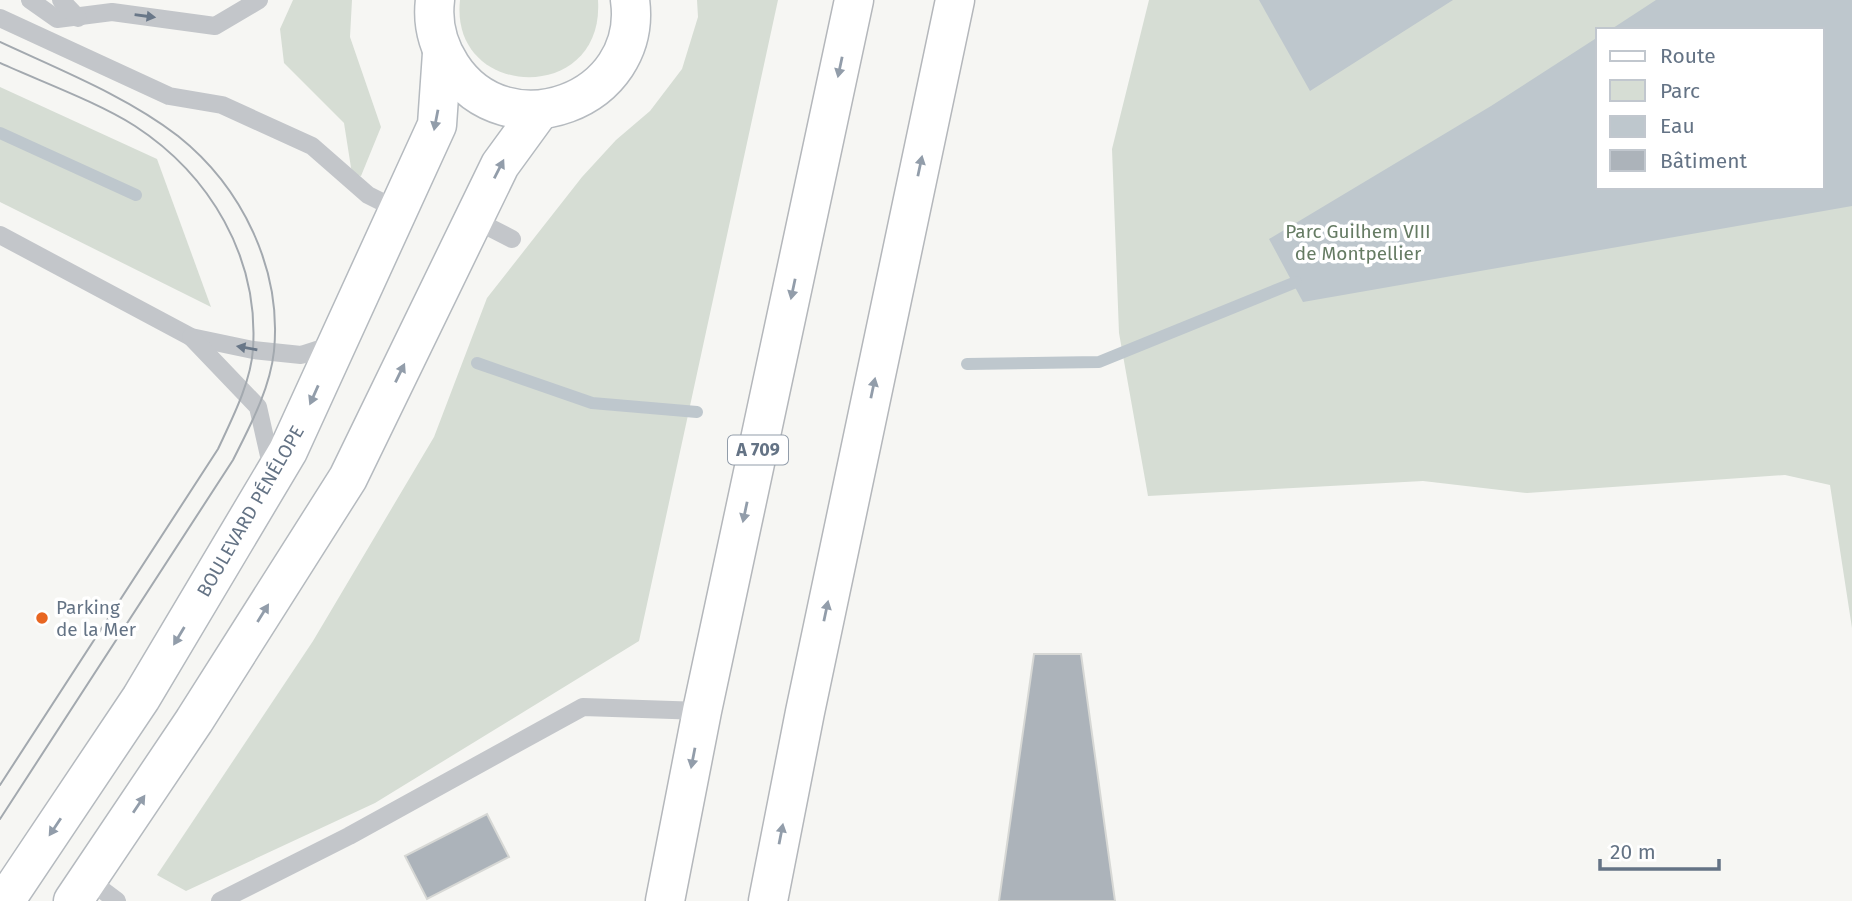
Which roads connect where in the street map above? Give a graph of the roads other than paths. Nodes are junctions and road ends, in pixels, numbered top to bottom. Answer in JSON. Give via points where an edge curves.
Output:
{"nodes":[{"id":1,"x":30,"y":0,"type":"edge"},
{"id":2,"x":61,"y":0,"type":"edge"},
{"id":3,"x":259,"y":0,"type":"edge"},
{"id":4,"x":629,"y":0,"type":"edge"},
{"id":5,"x":854,"y":0,"type":"edge"},
{"id":6,"x":955,"y":0,"type":"edge"},
{"id":7,"x":431,"y":3,"type":"edge"},
{"id":8,"x":0,"y":18,"type":"edge"},
{"id":9,"x":78,"y":18,"type":"junction"},
{"id":10,"x":442,"y":52,"type":"junction"},
{"id":11,"x":540,"y":110,"type":"junction"},
{"id":12,"x":401,"y":206,"type":"junction"},
{"id":13,"x":475,"y":220,"type":"junction"},
{"id":14,"x":0,"y":235,"type":"edge"},
{"id":15,"x":512,"y":239,"type":"dead end"},
{"id":16,"x":191,"y":337,"type":"junction"},
{"id":17,"x":337,"y":343,"type":"junction"},
{"id":18,"x":273,"y":477,"type":"junction"},
{"id":19,"x":702,"y":711,"type":"junction"},
{"id":20,"x":93,"y":894,"type":"edge"},
{"id":21,"x":5,"y":901,"type":"edge"},
{"id":22,"x":220,"y":901,"type":"edge"},
{"id":23,"x":665,"y":901,"type":"edge"},
{"id":24,"x":768,"y":901,"type":"edge"}],
"edges":[{"from":1,"to":9,"type":"lane","via":[[57,19]]},
{"from":2,"to":9,"type":"lane"},
{"from":9,"to":3,"type":"lane","one_way":true,"via":[[112,12],[215,26]]},
{"from":4,"to":11,"type":"main road","via":[[627,42],[613,68],[593,89],[569,104]]},
{"from":5,"to":19,"type":"main road","number":"A 709","one_way":true},
{"from":24,"to":6,"type":"main road","one_way":true},
{"from":7,"to":10,"type":"main road"},
{"from":8,"to":12,"type":"lane","via":[[169,96],[222,105],[312,146],[368,195]]},
{"from":10,"to":11,"type":"main road","via":[[459,78],[482,97],[510,108]]},
{"from":10,"to":12,"type":"main road","name":"BOULEVARD PÉNÉLOPE","one_way":true,"via":[[437,125]]},
{"from":13,"to":11,"type":"main road","one_way":true,"via":[[500,165]]},
{"from":12,"to":17,"type":"main road","name":"BOULEVARD PÉNÉLOPE"},
{"from":13,"to":15,"type":"lane"},
{"from":20,"to":13,"type":"main road","one_way":true,"via":[[194,721],[348,478]]},
{"from":14,"to":16,"type":"lane"},
{"from":17,"to":16,"type":"lane","one_way":true,"via":[[301,355]]},
{"from":16,"to":18,"type":"lane","via":[[258,407]]},
{"from":17,"to":18,"type":"main road","name":"BOULEVARD PÉNÉLOPE","one_way":true},
{"from":18,"to":21,"type":"main road","name":"BOULEVARD PÉNÉLOPE","one_way":true,"via":[[141,698]]},
{"from":19,"to":22,"type":"lane","via":[[583,707]]},
{"from":19,"to":23,"type":"main road","number":"A 709","one_way":true}]}
